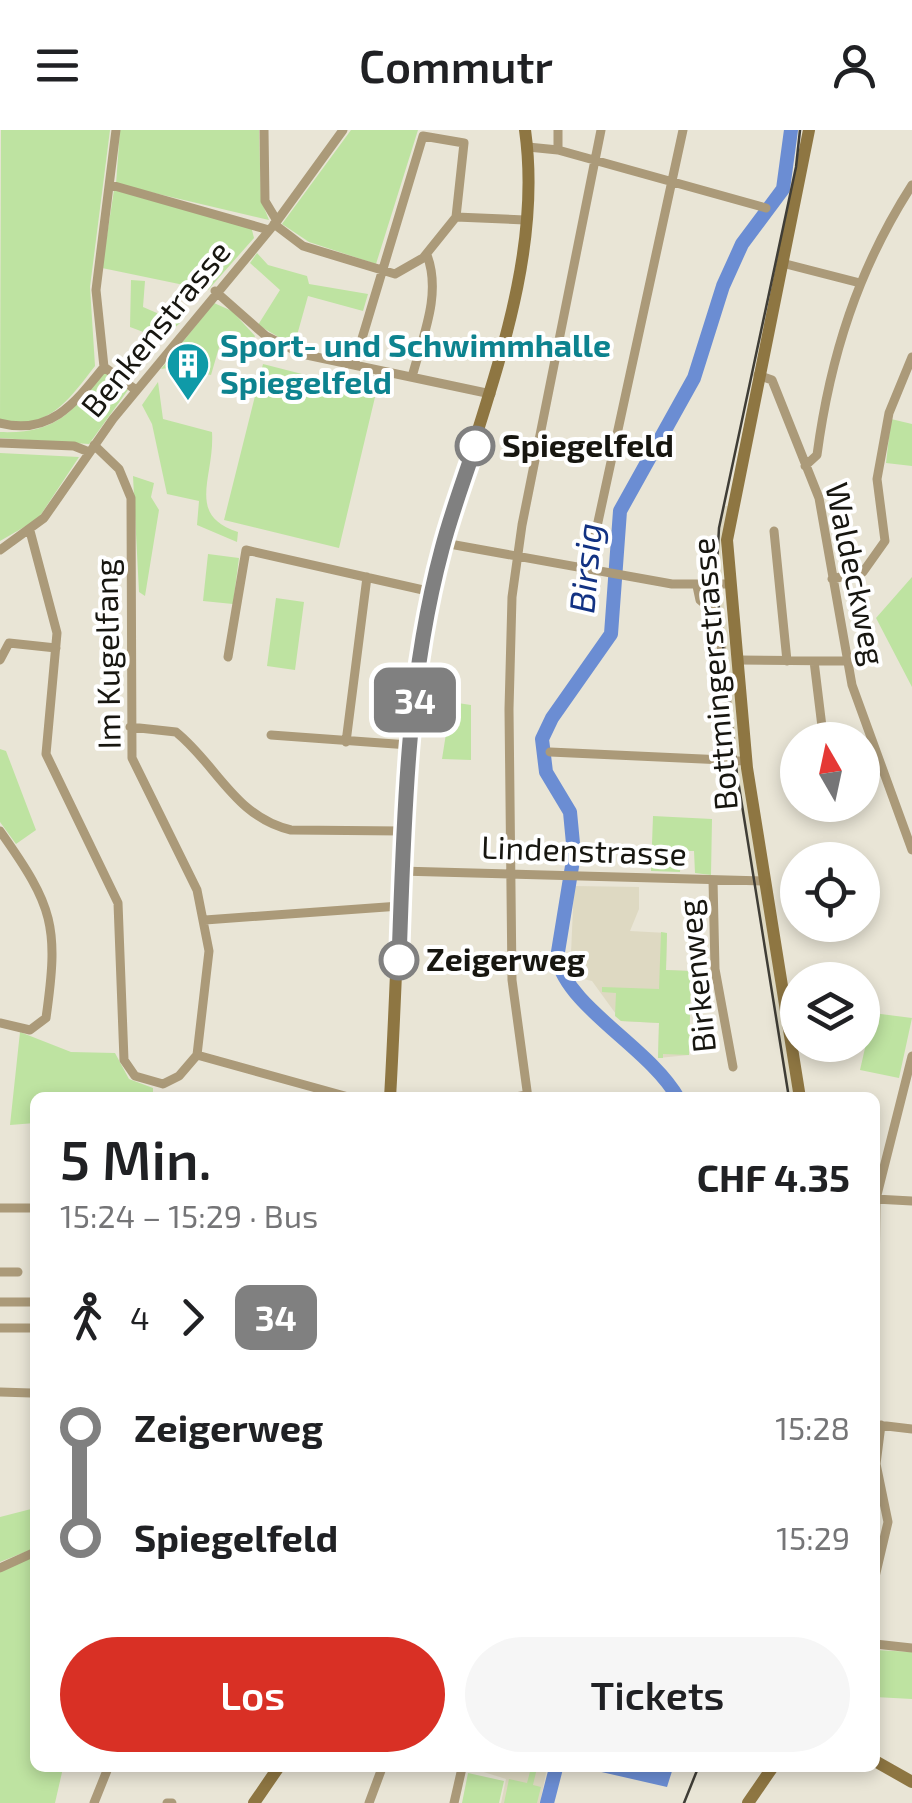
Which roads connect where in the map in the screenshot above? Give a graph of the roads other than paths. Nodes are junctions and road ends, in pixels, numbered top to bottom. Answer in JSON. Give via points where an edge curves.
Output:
{"nodes":[{"id":1,"x":116,"y":130,"type":"edge"},
{"id":2,"x":264,"y":130,"type":"edge"},
{"id":3,"x":343,"y":130,"type":"edge"},
{"id":4,"x":525,"y":130,"type":"edge"},
{"id":5,"x":558,"y":130,"type":"edge"},
{"id":6,"x":600,"y":130,"type":"edge"},
{"id":7,"x":683,"y":130,"type":"edge"},
{"id":8,"x":809,"y":130,"type":"edge"},
{"id":9,"x":528,"y":147,"type":"junction"},
{"id":10,"x":558,"y":150,"type":"junction"},
{"id":11,"x":593,"y":160,"type":"junction"},
{"id":12,"x":672,"y":182,"type":"junction"},
{"id":13,"x":912,"y":185,"type":"edge"},
{"id":14,"x":111,"y":186,"type":"junction"},
{"id":15,"x":766,"y":208,"type":"dead end"},
{"id":16,"x":456,"y":216,"type":"junction"},
{"id":17,"x":525,"y":220,"type":"junction"},
{"id":18,"x":274,"y":225,"type":"junction"},
{"id":19,"x":427,"y":255,"type":"junction"},
{"id":20,"x":782,"y":263,"type":"junction"},
{"id":21,"x":380,"y":270,"type":"junction"},
{"id":22,"x":860,"y":283,"type":"junction"},
{"id":23,"x":215,"y":291,"type":"junction"},
{"id":24,"x":912,"y":357,"type":"edge"},
{"id":25,"x":352,"y":365,"type":"junction"},
{"id":26,"x":104,"y":367,"type":"junction"},
{"id":27,"x":758,"y":375,"type":"junction"},
{"id":28,"x":412,"y":377,"type":"junction"},
{"id":29,"x":136,"y":390,"type":"junction"},
{"id":30,"x":491,"y":394,"type":"junction"},
{"id":31,"x":0,"y":423,"type":"edge"},
{"id":32,"x":0,"y":443,"type":"edge"},
{"id":33,"x":92,"y":448,"type":"junction"},
{"id":34,"x":805,"y":466,"type":"junction"},
{"id":35,"x":30,"y":531,"type":"junction"},
{"id":36,"x":774,"y":531,"type":"dead end"},
{"id":37,"x":444,"y":543,"type":"junction"},
{"id":38,"x":0,"y":550,"type":"edge"},
{"id":39,"x":518,"y":555,"type":"junction"},
{"id":40,"x":588,"y":568,"type":"junction"},
{"id":41,"x":367,"y":577,"type":"junction"},
{"id":42,"x":832,"y":579,"type":"junction"},
{"id":43,"x":731,"y":584,"type":"junction"},
{"id":44,"x":697,"y":586,"type":"junction"},
{"id":45,"x":432,"y":592,"type":"junction"},
{"id":46,"x":56,"y":648,"type":"junction"},
{"id":47,"x":228,"y":657,"type":"dead end"},
{"id":48,"x":0,"y":660,"type":"edge"},
{"id":49,"x":739,"y":660,"type":"junction"},
{"id":50,"x":786,"y":661,"type":"junction"},
{"id":51,"x":814,"y":661,"type":"junction"},
{"id":52,"x":846,"y":661,"type":"junction"},
{"id":53,"x":821,"y":722,"type":"edge"},
{"id":54,"x":130,"y":727,"type":"junction"},
{"id":55,"x":271,"y":735,"type":"dead end"},
{"id":56,"x":346,"y":742,"type":"junction"},
{"id":57,"x":409,"y":745,"type":"junction"},
{"id":58,"x":550,"y":752,"type":"dead end"},
{"id":59,"x":740,"y":761,"type":"junction"},
{"id":60,"x":0,"y":831,"type":"edge"},
{"id":61,"x":402,"y":831,"type":"junction"},
{"id":62,"x":912,"y":850,"type":"edge"},
{"id":63,"x":400,"y":872,"type":"junction"},
{"id":64,"x":510,"y":874,"type":"junction"},
{"id":65,"x":712,"y":880,"type":"junction"},
{"id":66,"x":765,"y":881,"type":"junction"},
{"id":67,"x":400,"y":906,"type":"junction"},
{"id":68,"x":205,"y":920,"type":"junction"},
{"id":69,"x":0,"y":1022,"type":"edge"},
{"id":70,"x":196,"y":1055,"type":"junction"},
{"id":71,"x":912,"y":1056,"type":"edge"},
{"id":72,"x":732,"y":1067,"type":"dead end"},
{"id":73,"x":295,"y":1081,"type":"junction"},
{"id":74,"x":295,"y":1092,"type":"edge"},
{"id":75,"x":332,"y":1092,"type":"edge"},
{"id":76,"x":390,"y":1092,"type":"edge"},
{"id":77,"x":526,"y":1092,"type":"edge"},
{"id":78,"x":799,"y":1092,"type":"edge"},
{"id":79,"x":880,"y":1184,"type":"edge"},
{"id":80,"x":880,"y":1200,"type":"edge"},
{"id":81,"x":912,"y":1202,"type":"edge"},
{"id":82,"x":0,"y":1208,"type":"edge"},
{"id":83,"x":30,"y":1208,"type":"edge"},
{"id":84,"x":0,"y":1272,"type":"edge"},
{"id":85,"x":18,"y":1272,"type":"dead end"},
{"id":86,"x":0,"y":1302,"type":"edge"},
{"id":87,"x":30,"y":1302,"type":"edge"},
{"id":88,"x":0,"y":1328,"type":"edge"},
{"id":89,"x":30,"y":1328,"type":"edge"},
{"id":90,"x":0,"y":1392,"type":"edge"},
{"id":91,"x":30,"y":1393,"type":"edge"},
{"id":92,"x":880,"y":1424,"type":"edge"},
{"id":93,"x":912,"y":1429,"type":"edge"},
{"id":94,"x":880,"y":1483,"type":"edge"},
{"id":95,"x":30,"y":1554,"type":"edge"},
{"id":96,"x":880,"y":1556,"type":"edge"},
{"id":97,"x":0,"y":1568,"type":"edge"},
{"id":98,"x":880,"y":1645,"type":"edge"},
{"id":99,"x":912,"y":1648,"type":"edge"},
{"id":100,"x":880,"y":1764,"type":"edge"},
{"id":101,"x":106,"y":1772,"type":"edge"},
{"id":102,"x":275,"y":1772,"type":"edge"},
{"id":103,"x":381,"y":1772,"type":"edge"},
{"id":104,"x":461,"y":1772,"type":"edge"},
{"id":105,"x":767,"y":1772,"type":"edge"},
{"id":106,"x":912,"y":1782,"type":"edge"},
{"id":107,"x":94,"y":1803,"type":"edge"},
{"id":108,"x":254,"y":1803,"type":"edge"},
{"id":109,"x":369,"y":1803,"type":"edge"},
{"id":110,"x":454,"y":1803,"type":"edge"},
{"id":111,"x":748,"y":1803,"type":"edge"}],
"edges":[{"from":1,"to":14,"type":"street"},
{"from":2,"to":18,"type":"street","via":[[265,201]]},
{"from":3,"to":18,"type":"street","name":"Benkenstrasse"},
{"from":4,"to":9,"type":"main road"},
{"from":5,"to":10,"type":"street"},
{"from":6,"to":11,"type":"street"},
{"from":7,"to":12,"type":"street"},
{"from":8,"to":20,"type":"main road","name":"Bottmingerstrasse"},
{"from":9,"to":10,"type":"street"},
{"from":9,"to":17,"type":"main road"},
{"from":10,"to":11,"type":"street"},
{"from":11,"to":12,"type":"street"},
{"from":11,"to":39,"type":"street"},
{"from":12,"to":15,"type":"street"},
{"from":12,"to":40,"type":"street"},
{"from":13,"to":22,"type":"street"},
{"from":14,"to":18,"type":"street"},
{"from":14,"to":26,"type":"street","via":[[96,290]]},
{"from":16,"to":17,"type":"street"},
{"from":16,"to":19,"type":"street"},
{"from":16,"to":21,"type":"street","via":[[464,143],[423,136]]},
{"from":17,"to":30,"type":"main road"},
{"from":18,"to":21,"type":"street","via":[[303,246]]},
{"from":18,"to":23,"type":"street","name":"Benkenstrasse"},
{"from":19,"to":21,"type":"street","via":[[404,272]]},
{"from":19,"to":28,"type":"street","via":[[434,296]]},
{"from":20,"to":22,"type":"street"},
{"from":20,"to":27,"type":"main road","name":"Bottmingerstrasse"},
{"from":21,"to":25,"type":"street"},
{"from":22,"to":34,"type":"street","via":[[828,380],[817,455]]},
{"from":23,"to":25,"type":"street","via":[[266,336],[302,354]]},
{"from":23,"to":29,"type":"street","name":"Benkenstrasse"},
{"from":24,"to":42,"type":"street","via":[[888,414],[877,478],[885,541],[863,572]]},
{"from":25,"to":28,"type":"street"},
{"from":26,"to":29,"type":"street"},
{"from":26,"to":31,"type":"street","via":[[51,420],[28,428]]},
{"from":27,"to":34,"type":"street","name":"Waldeckweg","via":[[772,380]]},
{"from":27,"to":43,"type":"main road","name":"Bottmingerstrasse","via":[[728,530]]},
{"from":28,"to":30,"type":"street"},
{"from":29,"to":33,"type":"street","name":"Benkenstrasse"},
{"from":30,"to":37,"type":"main road"},
{"from":32,"to":33,"type":"street"},
{"from":33,"to":35,"type":"street","name":"Benkenstrasse"},
{"from":33,"to":54,"type":"street","name":"Im Kugelfang","via":[[119,469],[132,498]]},
{"from":34,"to":42,"type":"street","name":"Waldeckweg","via":[[819,498]]},
{"from":35,"to":38,"type":"street","name":"Benkenstrasse"},
{"from":35,"to":46,"type":"street","via":[[51,600]]},
{"from":36,"to":50,"type":"street"},
{"from":37,"to":39,"type":"street"},
{"from":37,"to":45,"type":"main road"},
{"from":39,"to":40,"type":"street"},
{"from":39,"to":64,"type":"street","via":[[509,664]]},
{"from":40,"to":44,"type":"street"},
{"from":41,"to":45,"type":"street"},
{"from":41,"to":47,"type":"street","via":[[246,550]]},
{"from":41,"to":56,"type":"street"},
{"from":42,"to":52,"type":"street","name":"Waldeckweg"},
{"from":43,"to":44,"type":"street"},
{"from":43,"to":49,"type":"main road","name":"Bottmingerstrasse"},
{"from":44,"to":59,"type":"street","name":"Bottmingerstrasse","via":[[700,600],[718,616]]},
{"from":45,"to":57,"type":"main road"},
{"from":46,"to":48,"type":"street","via":[[12,642]]},
{"from":46,"to":70,"type":"street","via":[[46,754],[118,903],[124,1060],[135,1076],[164,1084]]},
{"from":49,"to":50,"type":"street"},
{"from":49,"to":59,"type":"main road","name":"Bottmingerstrasse"},
{"from":50,"to":51,"type":"street"},
{"from":51,"to":52,"type":"street"},
{"from":51,"to":53,"type":"street"},
{"from":52,"to":62,"type":"street","name":"Waldeckweg"},
{"from":54,"to":61,"type":"street","via":[[176,732],[250,813],[273,825]]},
{"from":54,"to":68,"type":"street","name":"Im Kugelfang","via":[[137,771],[197,890]]},
{"from":55,"to":56,"type":"street"},
{"from":56,"to":57,"type":"street"},
{"from":57,"to":61,"type":"main road"},
{"from":58,"to":59,"type":"street"},
{"from":59,"to":66,"type":"main road","name":"Bottmingerstrasse"},
{"from":60,"to":69,"type":"street","via":[[41,898],[55,940],[46,1018],[30,1030]]},
{"from":61,"to":63,"type":"main road"},
{"from":63,"to":64,"type":"street","name":"Lindenstrasse"},
{"from":63,"to":67,"type":"main road"},
{"from":64,"to":65,"type":"street","name":"Lindenstrasse"},
{"from":64,"to":77,"type":"street","via":[[513,998]]},
{"from":65,"to":66,"type":"street","name":"Lindenstrasse"},
{"from":65,"to":72,"type":"street","name":"Birkenweg","via":[[715,969]]},
{"from":66,"to":78,"type":"main road","name":"Bottmingerstrasse"},
{"from":67,"to":68,"type":"street"},
{"from":67,"to":76,"type":"main road"},
{"from":68,"to":70,"type":"street","name":"Im Kugelfang","via":[[209,967]]},
{"from":70,"to":73,"type":"street"},
{"from":71,"to":79,"type":"street"},
{"from":73,"to":74,"type":"street"},
{"from":73,"to":75,"type":"street"},
{"from":80,"to":81,"type":"street"},
{"from":82,"to":83,"type":"street"},
{"from":84,"to":85,"type":"street"},
{"from":86,"to":87,"type":"street"},
{"from":88,"to":89,"type":"street"},
{"from":90,"to":91,"type":"street"},
{"from":92,"to":93,"type":"street"},
{"from":94,"to":96,"type":"street","via":[[888,1522]]},
{"from":95,"to":97,"type":"street"},
{"from":98,"to":99,"type":"street"},
{"from":100,"to":106,"type":"main road"},
{"from":101,"to":107,"type":"street"},
{"from":102,"to":108,"type":"main road"},
{"from":103,"to":109,"type":"street"},
{"from":104,"to":110,"type":"street"},
{"from":105,"to":111,"type":"main road"}]}
